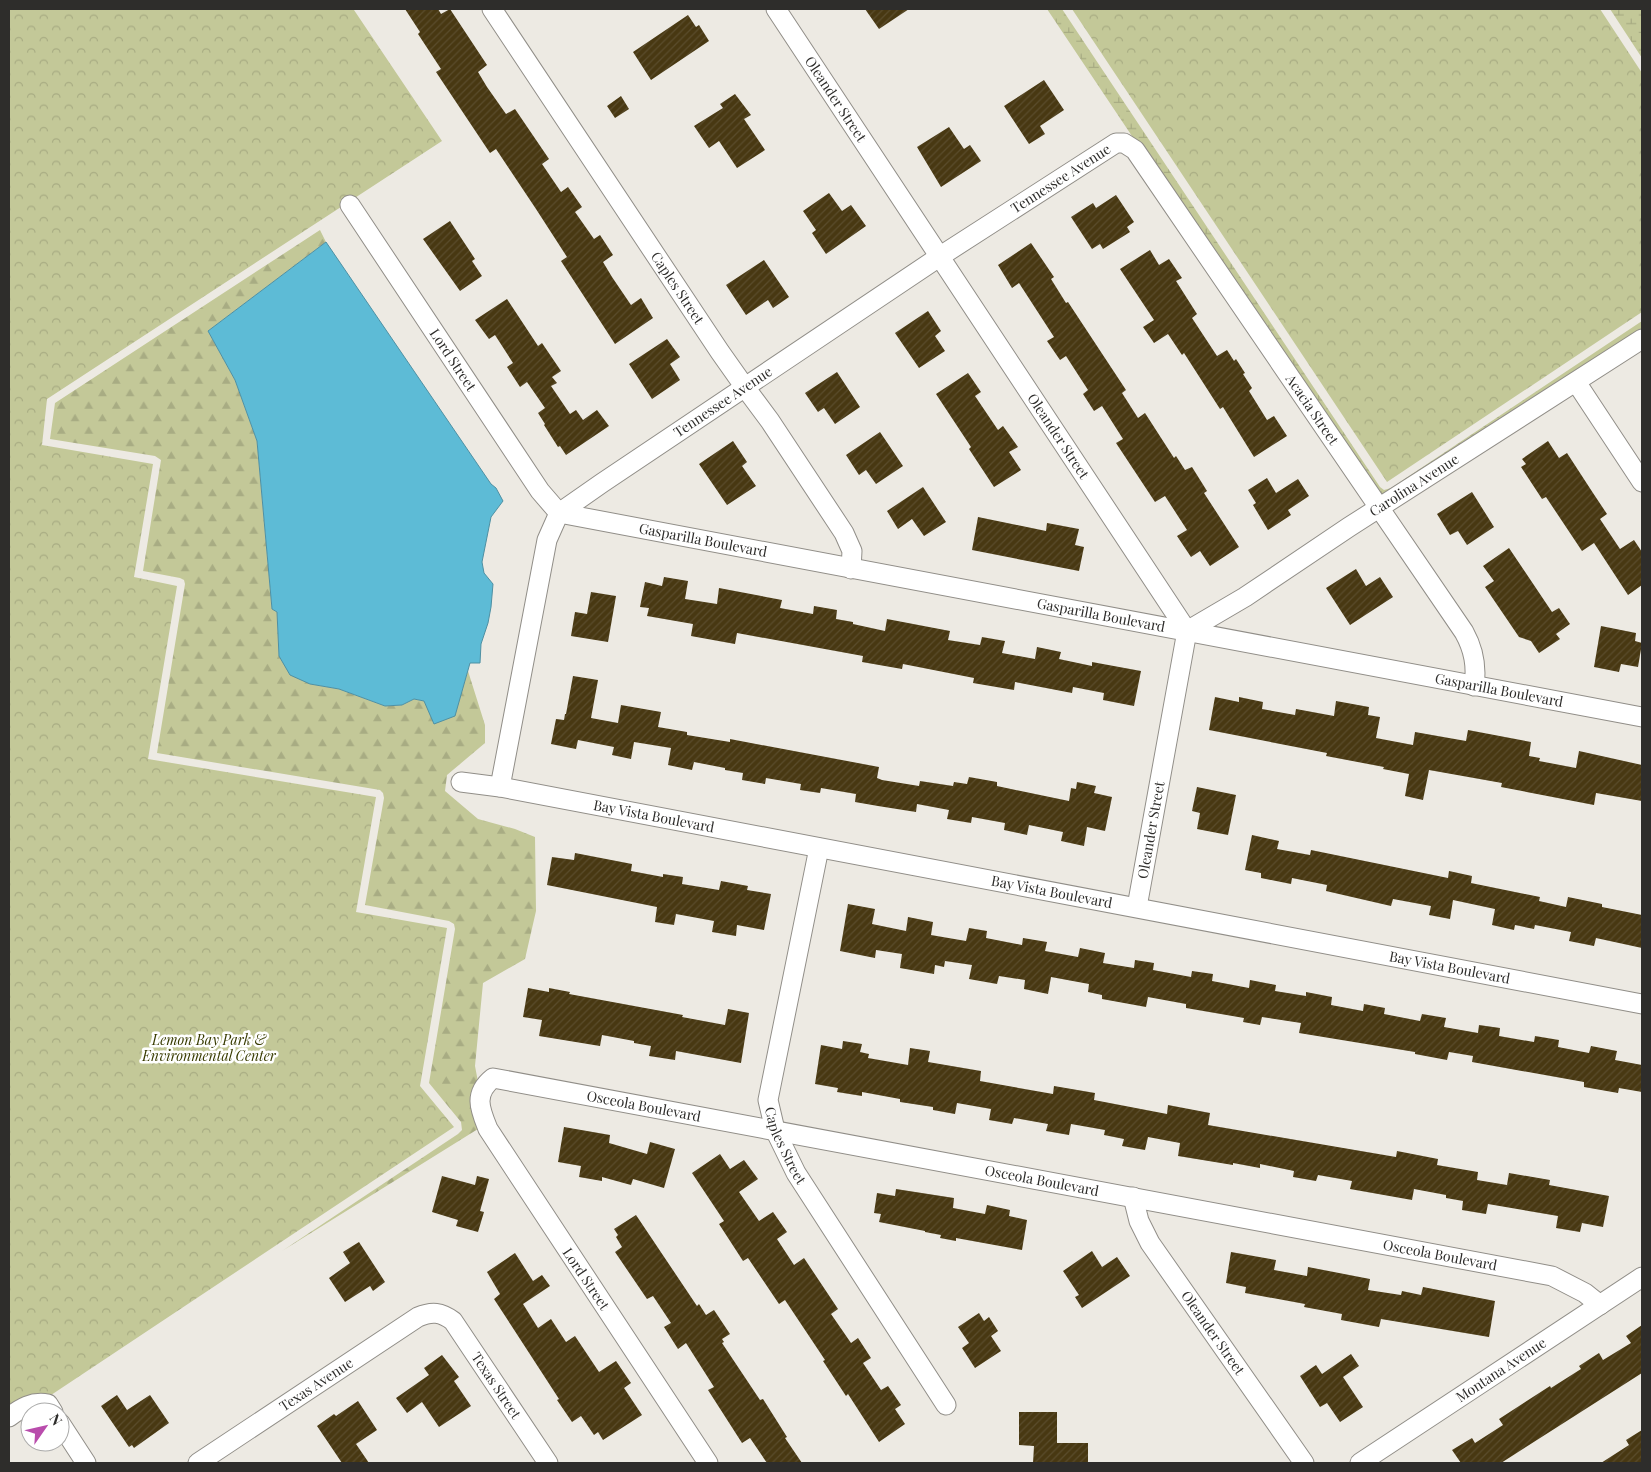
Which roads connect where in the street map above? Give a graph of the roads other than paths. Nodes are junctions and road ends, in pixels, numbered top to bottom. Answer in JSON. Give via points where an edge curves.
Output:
{"nodes":[{"id":1,"x":492,"y":9,"type":"edge"},
{"id":2,"x":776,"y":9,"type":"edge"},
{"id":3,"x":1124,"y":142,"type":"joint"},
{"id":4,"x":350,"y":206,"type":"dead end"},
{"id":5,"x":939,"y":257,"type":"junction"},
{"id":6,"x":1642,"y":338,"type":"edge"},
{"id":7,"x":1576,"y":382,"type":"junction"},
{"id":8,"x":744,"y":386,"type":"junction"},
{"id":9,"x":1642,"y":482,"type":"edge"},
{"id":10,"x":1379,"y":509,"type":"junction"},
{"id":11,"x":559,"y":513,"type":"junction"},
{"id":12,"x":851,"y":569,"type":"junction"},
{"id":13,"x":1187,"y":631,"type":"junction"},
{"id":14,"x":1474,"y":686,"type":"junction"},
{"id":15,"x":1642,"y":717,"type":"edge"},
{"id":16,"x":461,"y":782,"type":"dead end"},
{"id":17,"x":500,"y":787,"type":"junction"},
{"id":18,"x":819,"y":848,"type":"junction"},
{"id":19,"x":1137,"y":908,"type":"junction"},
{"id":20,"x":1642,"y":1004,"type":"edge"},
{"id":21,"x":482,"y":1090,"type":"joint"},
{"id":22,"x":774,"y":1130,"type":"junction"},
{"id":23,"x":1133,"y":1197,"type":"junction"},
{"id":24,"x":1642,"y":1277,"type":"edge"},
{"id":25,"x":1600,"y":1305,"type":"junction"},
{"id":26,"x":440,"y":1313,"type":"joint"},
{"id":27,"x":946,"y":1405,"type":"dead end"},
{"id":28,"x":20,"y":1410,"type":"edge"},
{"id":29,"x":9,"y":1417,"type":"edge"},
{"id":30,"x":70,"y":1438,"type":"edge"},
{"id":31,"x":86,"y":1463,"type":"edge"},
{"id":32,"x":198,"y":1463,"type":"edge"},
{"id":33,"x":548,"y":1463,"type":"edge"},
{"id":34,"x":708,"y":1463,"type":"edge"},
{"id":35,"x":1304,"y":1463,"type":"edge"},
{"id":36,"x":1360,"y":1463,"type":"edge"}],
"edges":[{"from":1,"to":8,"type":"street","name":"Caples Street"},
{"from":2,"to":5,"type":"street","name":"Oleander Street"},
{"from":3,"to":5,"type":"street","name":"Tennessee Avenue","via":[[1116,143]]},
{"from":3,"to":10,"type":"street","name":"Acacia Street","via":[[1135,150]]},
{"from":4,"to":11,"type":"street","name":"Lord Street","via":[[540,491]]},
{"from":5,"to":8,"type":"street","name":"Tennessee Avenue"},
{"from":5,"to":13,"type":"street","name":"Oleander Street"},
{"from":6,"to":7,"type":"street","name":"Carolina Avenue"},
{"from":7,"to":9,"type":"street"},
{"from":7,"to":10,"type":"street","name":"Carolina Avenue"},
{"from":8,"to":11,"type":"street","name":"Tennessee Avenue"},
{"from":8,"to":12,"type":"street","name":"Caples Street","via":[[844,533],[852,551]]},
{"from":10,"to":13,"type":"street","name":"Carolina Avenue"},
{"from":10,"to":14,"type":"street","name":"Acacia Street","via":[[1468,638],[1475,659]]},
{"from":11,"to":12,"type":"street","name":"Gasparilla Boulevard"},
{"from":11,"to":17,"type":"street","via":[[547,540]]},
{"from":12,"to":13,"type":"street","name":"Gasparilla Boulevard"},
{"from":13,"to":14,"type":"street","name":"Gasparilla Boulevard"},
{"from":13,"to":19,"type":"street","name":"Oleander Street"},
{"from":14,"to":15,"type":"street","name":"Gasparilla Boulevard"},
{"from":16,"to":17,"type":"street","name":"Bay Vista Boulevard"},
{"from":17,"to":18,"type":"street","name":"Bay Vista Boulevard"},
{"from":18,"to":19,"type":"street","name":"Bay Vista Boulevard"},
{"from":18,"to":22,"type":"street","name":"Caples Street","via":[[768,1100]]},
{"from":19,"to":20,"type":"street","name":"Bay Vista Boulevard"},
{"from":21,"to":22,"type":"street","name":"Osceola Boulevard","via":[[493,1078],[502,1078]]},
{"from":21,"to":34,"type":"street","name":"Lord Street","via":[[481,1113],[494,1141]]},
{"from":22,"to":23,"type":"street","name":"Osceola Boulevard"},
{"from":22,"to":27,"type":"street","name":"Caples Street","via":[[796,1173]]},
{"from":23,"to":25,"type":"street","name":"Osceola Boulevard","via":[[1552,1276],[1585,1293]]},
{"from":23,"to":35,"type":"street","name":"Oleander Street","via":[[1139,1221],[1150,1243]]},
{"from":24,"to":25,"type":"street","name":"Montana Avenue"},
{"from":25,"to":36,"type":"street","name":"Montana Avenue"},
{"from":26,"to":32,"type":"street","name":"Texas Avenue","via":[[418,1317]]},
{"from":26,"to":33,"type":"street","name":"Texas Street","via":[[453,1321]]},
{"from":28,"to":29,"type":"street"},
{"from":30,"to":31,"type":"street"}]}
